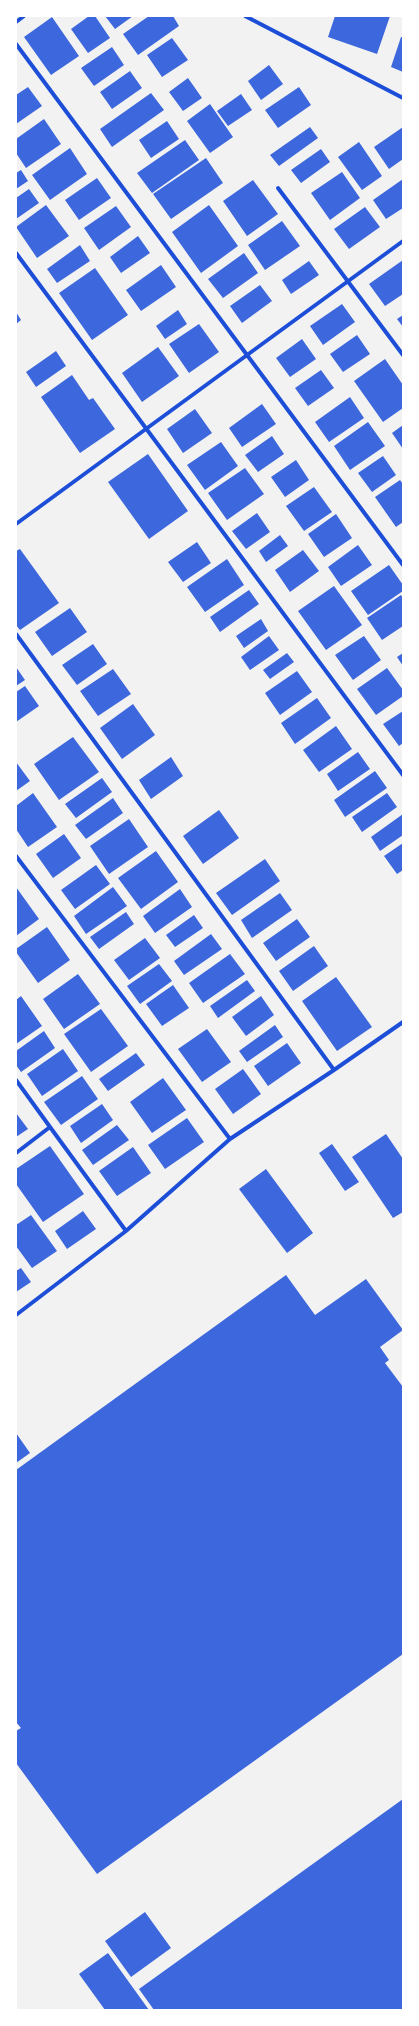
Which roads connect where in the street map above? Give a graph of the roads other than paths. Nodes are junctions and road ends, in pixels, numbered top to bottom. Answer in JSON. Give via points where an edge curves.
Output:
{"nodes":[{"id":1,"x":24,"y":16,"type":"edge"},
{"id":2,"x":245,"y":16,"type":"edge"},
{"id":3,"x":16,"y":22,"type":"edge"},
{"id":4,"x":16,"y":44,"type":"edge"},
{"id":5,"x":403,"y":98,"type":"edge"},
{"id":6,"x":278,"y":188,"type":"dead end"},
{"id":7,"x":403,"y":241,"type":"edge"},
{"id":8,"x":16,"y":253,"type":"edge"},
{"id":9,"x":346,"y":280,"type":"junction"},
{"id":10,"x":247,"y":354,"type":"junction"},
{"id":11,"x":403,"y":356,"type":"edge"},
{"id":12,"x":147,"y":428,"type":"junction"},
{"id":13,"x":16,"y":524,"type":"edge"},
{"id":14,"x":403,"y":565,"type":"edge"},
{"id":15,"x":16,"y":634,"type":"edge"},
{"id":16,"x":403,"y":775,"type":"edge"},
{"id":17,"x":16,"y":856,"type":"edge"},
{"id":18,"x":403,"y":1022,"type":"edge"},
{"id":19,"x":334,"y":1070,"type":"junction"},
{"id":20,"x":16,"y":1080,"type":"edge"},
{"id":21,"x":50,"y":1127,"type":"junction"},
{"id":22,"x":230,"y":1139,"type":"junction"},
{"id":23,"x":16,"y":1153,"type":"edge"},
{"id":24,"x":126,"y":1231,"type":"junction"},
{"id":25,"x":16,"y":1315,"type":"edge"}],
"edges":[{"from":1,"to":3,"type":"street"},
{"from":2,"to":5,"type":"street"},
{"from":4,"to":10,"type":"street"},
{"from":6,"to":9,"type":"street"},
{"from":7,"to":9,"type":"street"},
{"from":8,"to":12,"type":"street"},
{"from":9,"to":10,"type":"street"},
{"from":9,"to":11,"type":"street"},
{"from":10,"to":12,"type":"street"},
{"from":10,"to":14,"type":"street"},
{"from":12,"to":13,"type":"street"},
{"from":12,"to":16,"type":"street"},
{"from":15,"to":19,"type":"street"},
{"from":17,"to":22,"type":"street"},
{"from":18,"to":19,"type":"street"},
{"from":19,"to":22,"type":"street"},
{"from":20,"to":21,"type":"street"},
{"from":21,"to":23,"type":"street"},
{"from":21,"to":24,"type":"street"},
{"from":22,"to":24,"type":"street"},
{"from":24,"to":25,"type":"street"}]}
